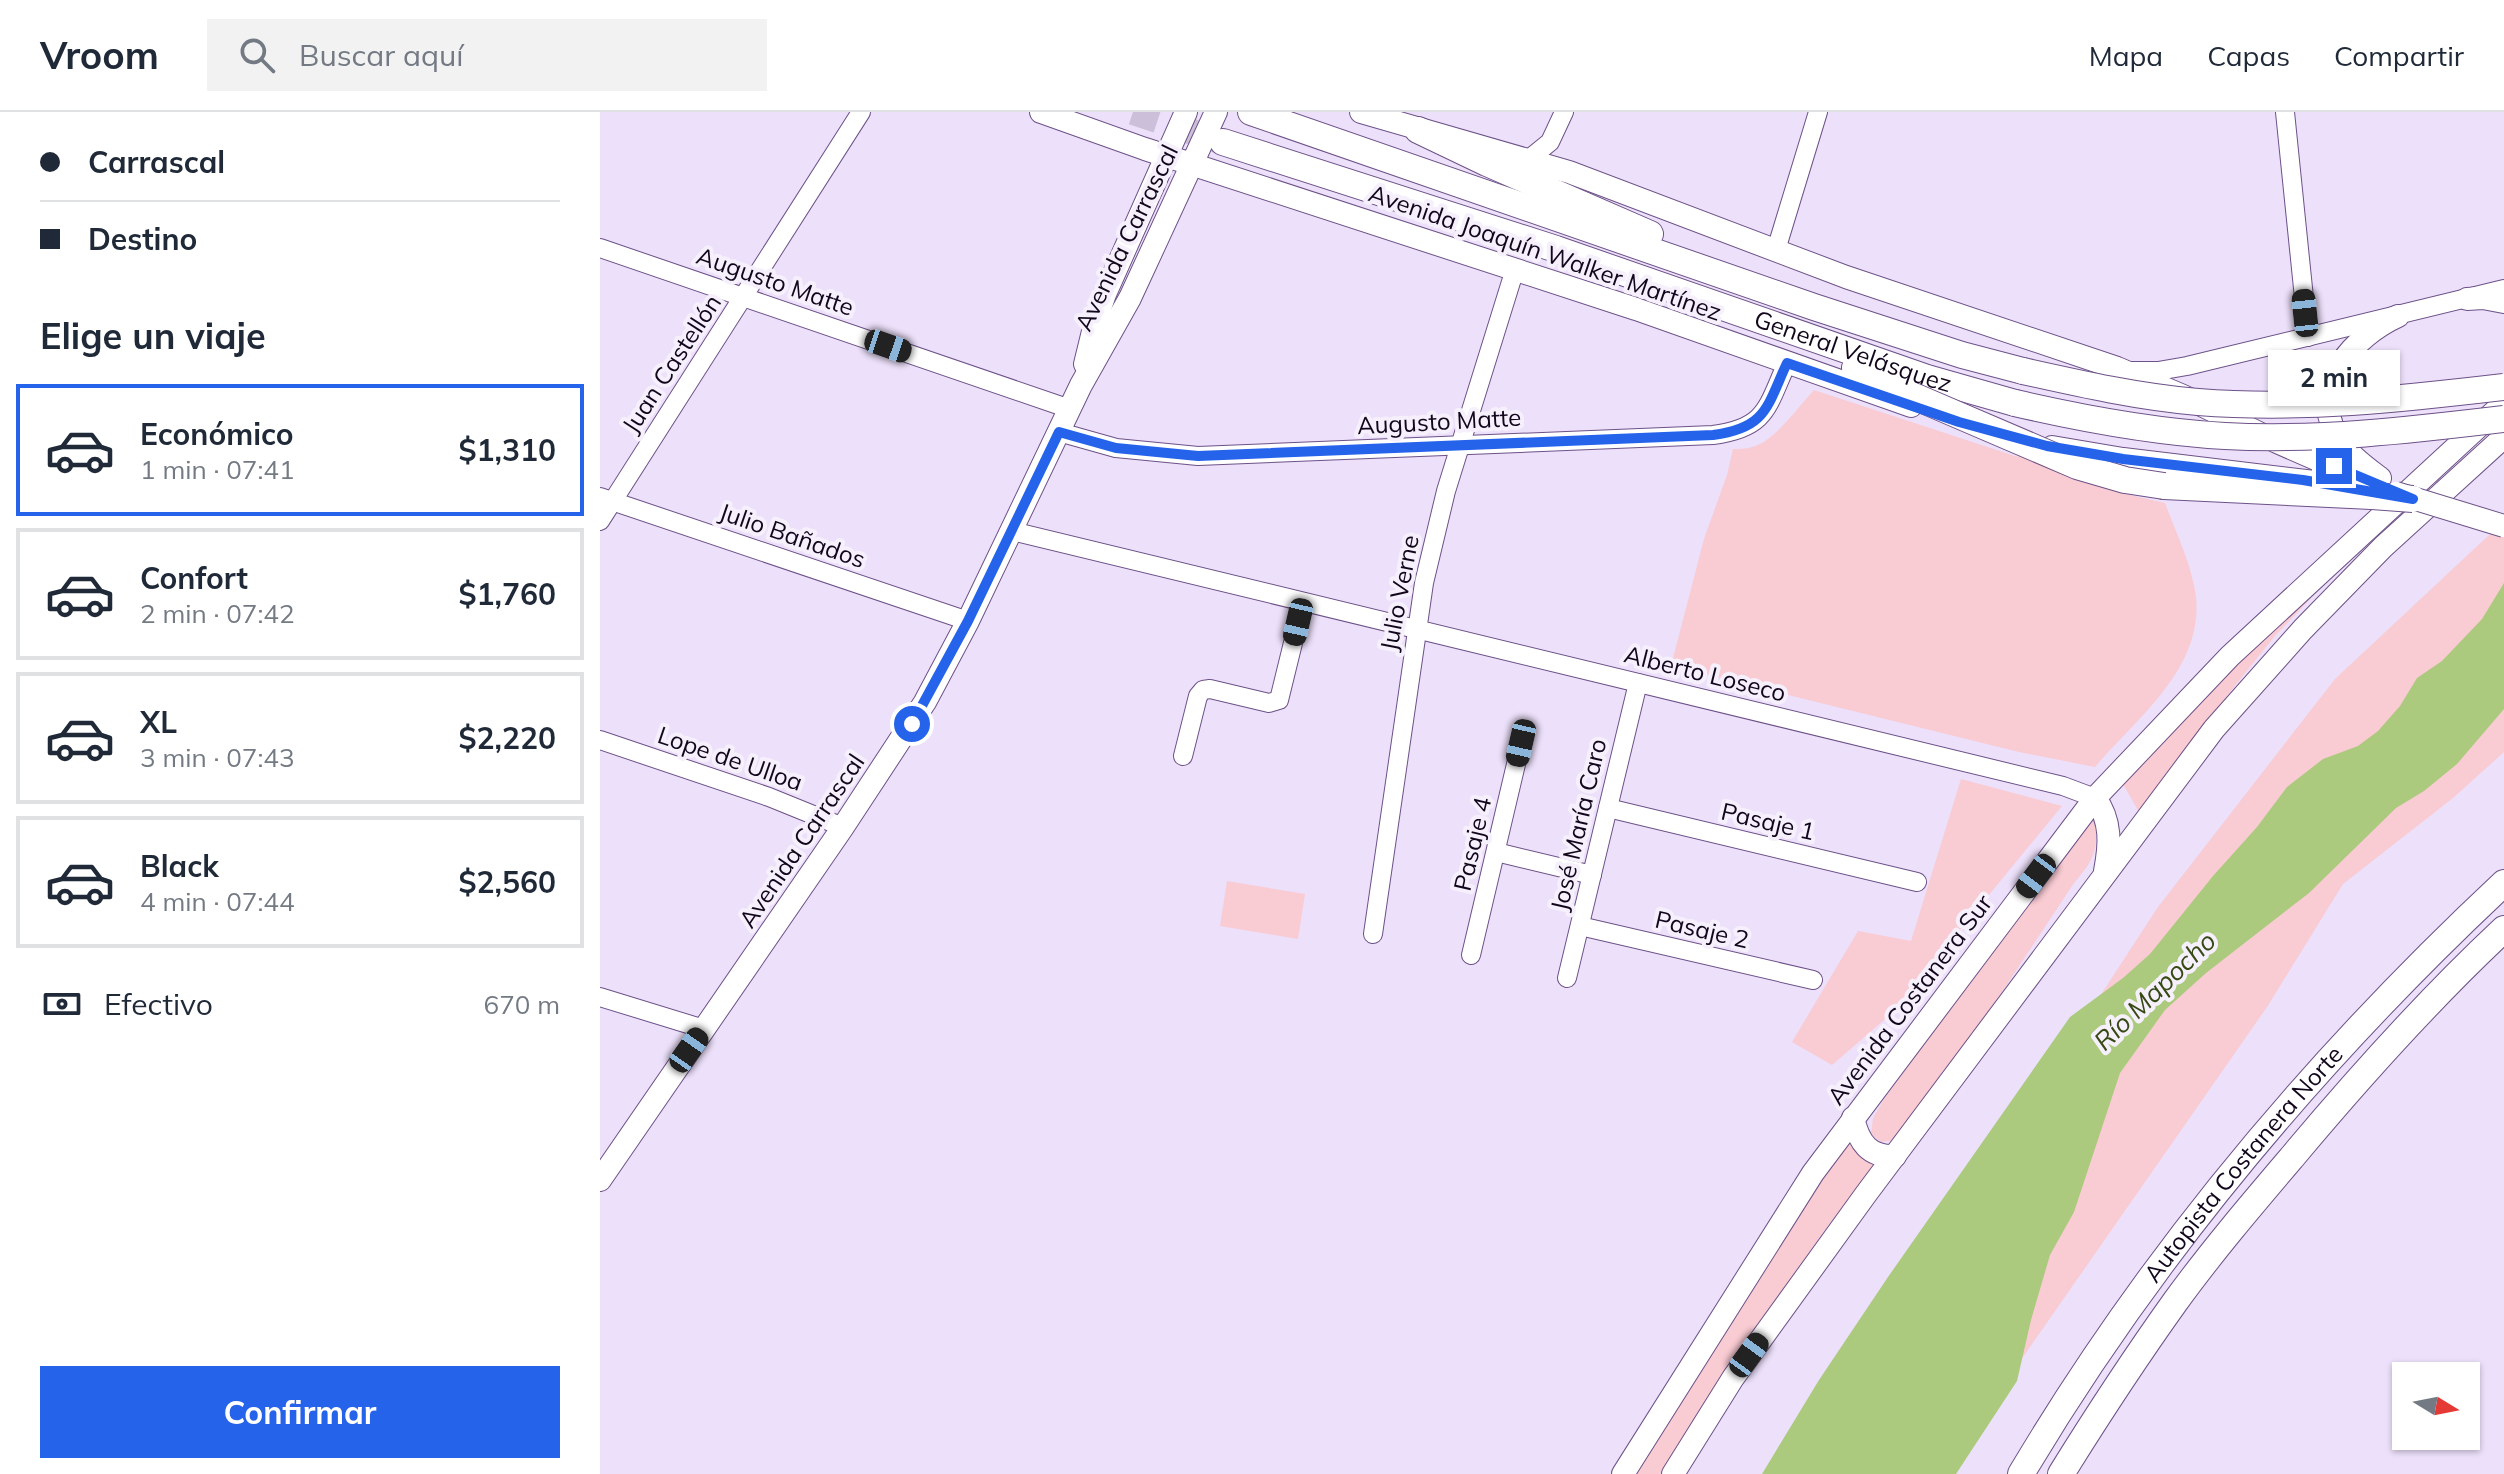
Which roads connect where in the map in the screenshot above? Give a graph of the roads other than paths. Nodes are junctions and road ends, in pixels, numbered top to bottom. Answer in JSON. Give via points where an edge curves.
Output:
{"nodes":[{"id":1,"x":861,"y":112,"type":"edge"},
{"id":2,"x":1041,"y":112,"type":"edge"},
{"id":3,"x":1186,"y":112,"type":"edge"},
{"id":4,"x":1216,"y":112,"type":"edge"},
{"id":5,"x":1251,"y":112,"type":"edge"},
{"id":6,"x":1361,"y":112,"type":"edge"},
{"id":7,"x":1564,"y":112,"type":"edge"},
{"id":8,"x":1818,"y":112,"type":"edge"},
{"id":9,"x":2285,"y":112,"type":"edge"},
{"id":10,"x":1418,"y":130,"type":"junction"},
{"id":11,"x":1223,"y":142,"type":"tunnel mouth"},
{"id":12,"x":1167,"y":155,"type":"junction"},
{"id":13,"x":1529,"y":159,"type":"junction"},
{"id":14,"x":1193,"y":163,"type":"junction"},
{"id":15,"x":600,"y":248,"type":"edge"},
{"id":16,"x":1776,"y":250,"type":"junction"},
{"id":17,"x":1515,"y":269,"type":"junction"},
{"id":18,"x":2504,"y":289,"type":"edge"},
{"id":19,"x":743,"y":296,"type":"junction"},
{"id":20,"x":2467,"y":299,"type":"junction"},
{"id":21,"x":2504,"y":302,"type":"edge"},
{"id":22,"x":1814,"y":307,"type":"junction"},
{"id":23,"x":1737,"y":311,"type":"junction"},
{"id":24,"x":2398,"y":316,"type":"junction"},
{"id":25,"x":2308,"y":337,"type":"junction"},
{"id":26,"x":1787,"y":363,"type":"junction"},
{"id":27,"x":2126,"y":371,"type":"junction"},
{"id":28,"x":1081,"y":385,"type":"junction"},
{"id":29,"x":2504,"y":387,"type":"edge"},
{"id":30,"x":2504,"y":403,"type":"edge"},
{"id":31,"x":1070,"y":409,"type":"junction"},
{"id":32,"x":2504,"y":419,"type":"edge"},
{"id":33,"x":1059,"y":432,"type":"junction"},
{"id":34,"x":2504,"y":437,"type":"edge"},
{"id":35,"x":1461,"y":444,"type":"junction"},
{"id":36,"x":2378,"y":489,"type":"junction"},
{"id":37,"x":606,"y":499,"type":"edge"},
{"id":38,"x":2413,"y":499,"type":"joint"},
{"id":39,"x":600,"y":521,"type":"edge"},
{"id":40,"x":2504,"y":526,"type":"edge"},
{"id":41,"x":1012,"y":531,"type":"junction"},
{"id":42,"x":1303,"y":602,"type":"junction"},
{"id":43,"x":968,"y":621,"type":"junction"},
{"id":44,"x":1416,"y":629,"type":"junction"},
{"id":45,"x":1638,"y":683,"type":"junction"},
{"id":46,"x":600,"y":740,"type":"edge"},
{"id":47,"x":1521,"y":743,"type":"dead end"},
{"id":48,"x":1183,"y":756,"type":"dead end"},
{"id":49,"x":2095,"y":798,"type":"junction"},
{"id":50,"x":1608,"y":808,"type":"junction"},
{"id":51,"x":843,"y":827,"type":"junction"},
{"id":52,"x":1496,"y":852,"type":"junction"},
{"id":53,"x":2504,"y":863,"type":"edge"},
{"id":54,"x":1592,"y":875,"type":"junction"},
{"id":55,"x":2104,"y":876,"type":"junction"},
{"id":56,"x":1917,"y":882,"type":"dead end"},
{"id":57,"x":2504,"y":883,"type":"edge"},
{"id":58,"x":1580,"y":926,"type":"junction"},
{"id":59,"x":2504,"y":929,"type":"edge"},
{"id":60,"x":1373,"y":934,"type":"dead end"},
{"id":61,"x":2439,"y":944,"type":"junction"},
{"id":62,"x":1471,"y":955,"type":"dead end"},
{"id":63,"x":1567,"y":978,"type":"dead end"},
{"id":64,"x":1813,"y":980,"type":"dead end"},
{"id":65,"x":600,"y":997,"type":"edge"},
{"id":66,"x":704,"y":1029,"type":"junction"},
{"id":67,"x":1853,"y":1118,"type":"junction"},
{"id":68,"x":1895,"y":1156,"type":"junction"},
{"id":69,"x":600,"y":1180,"type":"edge"},
{"id":70,"x":1623,"y":1474,"type":"edge"},
{"id":71,"x":1673,"y":1474,"type":"edge"},
{"id":72,"x":2021,"y":1474,"type":"edge"},
{"id":73,"x":2061,"y":1474,"type":"edge"}],
"edges":[{"from":1,"to":19,"type":"street","name":"Juan Castellón"},
{"from":2,"to":12,"type":"main road","name":"Avenida Joaquín Walker Martínez"},
{"from":3,"to":12,"type":"main road","name":"Avenida Carrascal"},
{"from":4,"to":14,"type":"main road","name":"Avenida Carrascal"},
{"from":5,"to":22,"type":"highway","name":"General Velásquez"},
{"from":6,"to":10,"type":"main road"},
{"from":7,"to":13,"type":"street","via":[[1550,142]]},
{"from":8,"to":16,"type":"street"},
{"from":9,"to":25,"type":"street"},
{"from":10,"to":13,"type":"main road"},
{"from":10,"to":22,"type":"highway"},
{"from":11,"to":23,"type":"highway","name":"General Velásquez"},
{"from":12,"to":14,"type":"main road","name":"Avenida Joaquín Walker Martínez"},
{"from":12,"to":28,"type":"main road","name":"Avenida Carrascal","via":[[1105,294]]},
{"from":13,"to":16,"type":"main road"},
{"from":14,"to":17,"type":"main road","name":"Avenida Joaquín Walker Martínez"},
{"from":14,"to":28,"type":"main road","name":"Avenida Carrascal","via":[[1130,298]]},
{"from":15,"to":19,"type":"street","name":"Augusto Matte"},
{"from":16,"to":27,"type":"main road"},
{"from":17,"to":26,"type":"main road","name":"Avenida Joaquín Walker Martínez"},
{"from":17,"to":35,"type":"street","name":"Julio Verne"},
{"from":18,"to":20,"type":"street"},
{"from":19,"to":31,"type":"street","name":"Augusto Matte"},
{"from":19,"to":37,"type":"street","name":"Juan Castellón"},
{"from":20,"to":21,"type":"main road"},
{"from":20,"to":24,"type":"street"},
{"from":22,"to":29,"type":"highway","name":"General Velásquez","bridge":true,"via":[[2023,371],[2198,402],[2363,402]]},
{"from":23,"to":32,"type":"highway","name":"General Velásquez","bridge":true,"via":[[1927,378],[2112,423],[2224,436],[2288,437]]},
{"from":23,"to":36,"type":"highway","bridge":true,"via":[[1909,394],[2077,466],[2125,480],[2164,486]]},
{"from":24,"to":25,"type":"street"},
{"from":24,"to":36,"type":"main road","via":[[2354,345],[2338,367],[2330,393],[2335,432]]},
{"from":25,"to":27,"type":"street","via":[[2187,366]]},
{"from":26,"to":35,"type":"street","name":"Augusto Matte","via":[[1759,419],[1725,434]]},
{"from":26,"to":36,"type":"main road","name":"Avenida Joaquín Walker Martínez","via":[[2047,446]]},
{"from":27,"to":36,"type":"main road"},
{"from":28,"to":31,"type":"main road","name":"Avenida Carrascal"},
{"from":30,"to":49,"type":"main road","name":"Avenida Costanera Sur","via":[[2230,656]]},
{"from":31,"to":33,"type":"main road","name":"Avenida Carrascal"},
{"from":33,"to":35,"type":"street","name":"Augusto Matte","via":[[1116,448],[1198,456]]},
{"from":33,"to":41,"type":"main road","name":"Avenida Carrascal"},
{"from":34,"to":55,"type":"main road","via":[[2383,547],[2258,678]]},
{"from":35,"to":44,"type":"street","name":"Julio Verne","via":[[1434,537]]},
{"from":36,"to":38,"type":"highway","bridge":true},
{"from":37,"to":39,"type":"street","name":"Juan Castellón"},
{"from":37,"to":43,"type":"street","name":"Julio Bañados"},
{"from":38,"to":40,"type":"main road","bridge":true},
{"from":41,"to":42,"type":"street","name":"Alberto Loseco"},
{"from":41,"to":43,"type":"main road","name":"Avenida Carrascal"},
{"from":42,"to":44,"type":"street","name":"Alberto Loseco"},
{"from":42,"to":48,"type":"street","via":[[1279,700],[1269,703],[1203,690]]},
{"from":43,"to":51,"type":"main road","name":"Avenida Carrascal","via":[[925,702]]},
{"from":44,"to":45,"type":"street","name":"Alberto Loseco"},
{"from":44,"to":60,"type":"street","name":"Julio Verne"},
{"from":45,"to":49,"type":"street","name":"Alberto Loseco"},
{"from":45,"to":50,"type":"street","name":"José María Caro"},
{"from":46,"to":51,"type":"street","name":"Lope de Ulloa"},
{"from":47,"to":52,"type":"street","name":"Pasaje 4"},
{"from":49,"to":55,"type":"main road","via":[[2104,810],[2110,838]]},
{"from":49,"to":67,"type":"main road","name":"Avenida Costanera Sur"},
{"from":50,"to":54,"type":"street","name":"José María Caro"},
{"from":50,"to":56,"type":"street","name":"Pasaje 1"},
{"from":51,"to":66,"type":"main road","name":"Avenida Carrascal"},
{"from":52,"to":54,"type":"street"},
{"from":52,"to":62,"type":"street","name":"Pasaje 4"},
{"from":53,"to":61,"type":"highway"},
{"from":54,"to":58,"type":"street","name":"José María Caro"},
{"from":55,"to":68,"type":"main road"},
{"from":57,"to":61,"type":"highway","name":"Autopista Costanera Norte"},
{"from":58,"to":63,"type":"street","name":"José María Caro"},
{"from":58,"to":64,"type":"street","name":"Pasaje 2"},
{"from":59,"to":73,"type":"highway","name":"Autopista Costanera Norte","via":[[2363,1073],[2262,1192],[2176,1300]]},
{"from":61,"to":72,"type":"highway","name":"Autopista Costanera Norte","via":[[2353,1035],[2193,1223],[2124,1315]]},
{"from":65,"to":66,"type":"street"},
{"from":66,"to":69,"type":"main road","name":"Avenida Carrascal"},
{"from":67,"to":68,"type":"main road","via":[[1866,1148]]},
{"from":67,"to":70,"type":"main road","name":"Avenida Costanera Sur","via":[[1787,1211]]},
{"from":68,"to":71,"type":"main road","via":[[1733,1378]]}]}
